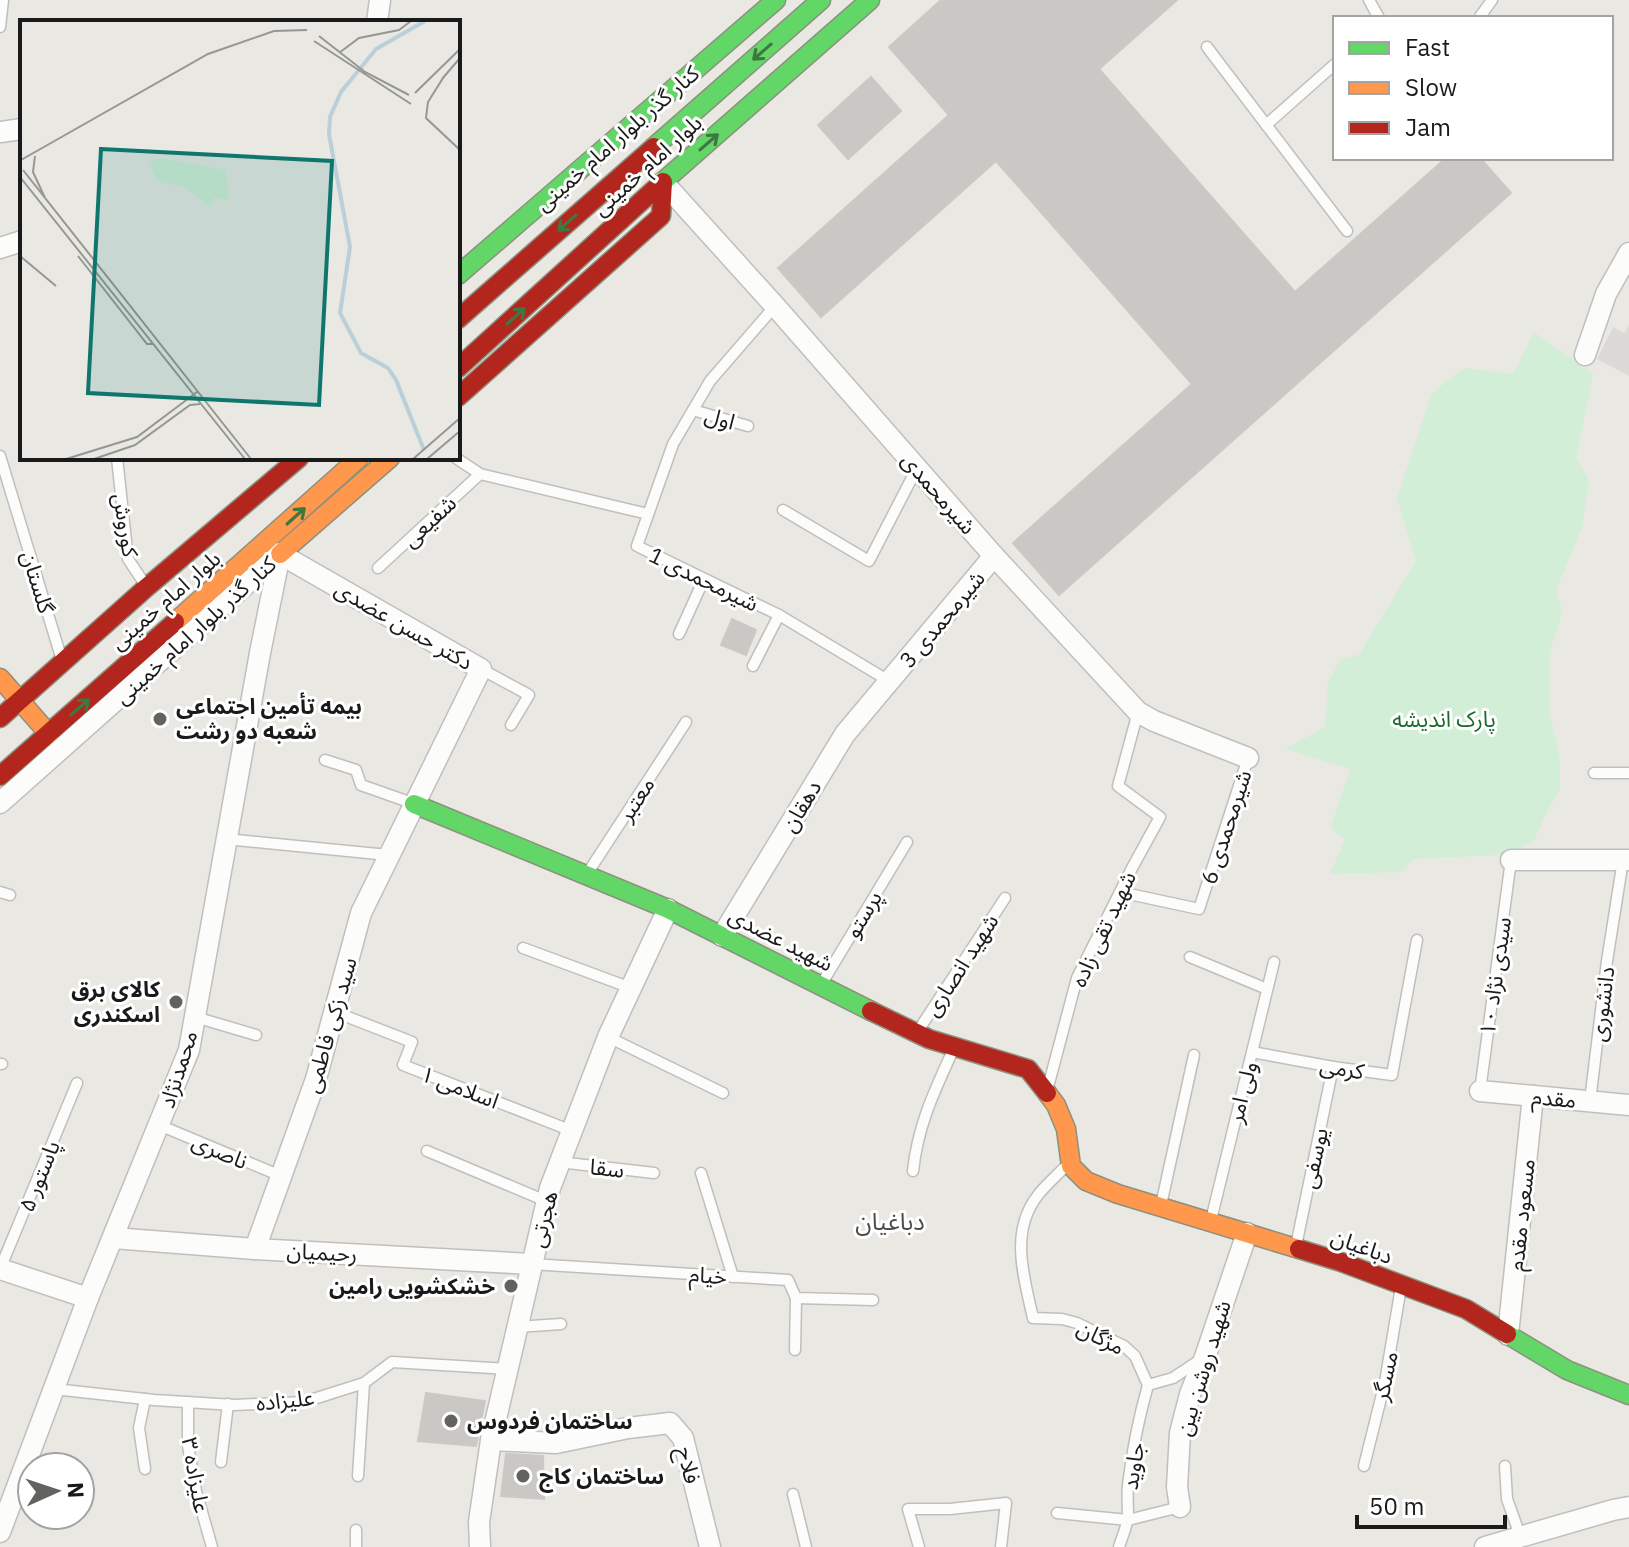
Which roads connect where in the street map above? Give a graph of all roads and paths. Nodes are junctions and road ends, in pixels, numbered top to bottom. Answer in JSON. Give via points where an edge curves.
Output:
{"nodes":[{"id":1,"x":3,"y":0,"type":"edge"},
{"id":2,"x":380,"y":0,"type":"edge"},
{"id":3,"x":776,"y":0,"type":"edge"},
{"id":4,"x":821,"y":0,"type":"edge"},
{"id":5,"x":870,"y":0,"type":"edge"},
{"id":6,"x":377,"y":20,"type":"edge"},
{"id":7,"x":0,"y":27,"type":"edge"},
{"id":8,"x":1207,"y":47,"type":"dead end"},
{"id":9,"x":1333,"y":66,"type":"edge"},
{"id":10,"x":1266,"y":125,"type":"junction"},
{"id":11,"x":20,"y":129,"type":"edge"},
{"id":12,"x":0,"y":132,"type":"edge"},
{"id":13,"x":663,"y":182,"type":"junction"},
{"id":14,"x":1347,"y":231,"type":"dead end"},
{"id":15,"x":20,"y":242,"type":"edge"},
{"id":16,"x":0,"y":248,"type":"edge"},
{"id":17,"x":1629,"y":253,"type":"edge"},
{"id":18,"x":460,"y":273,"type":"edge"},
{"id":19,"x":775,"y":306,"type":"junction"},
{"id":20,"x":460,"y":317,"type":"edge"},
{"id":21,"x":1585,"y":355,"type":"dead end"},
{"id":22,"x":460,"y":366,"type":"edge"},
{"id":23,"x":460,"y":395,"type":"edge"},
{"id":24,"x":693,"y":410,"type":"junction"},
{"id":25,"x":748,"y":426,"type":"dead end"},
{"id":26,"x":0,"y":456,"type":"edge"},
{"id":27,"x":117,"y":460,"type":"edge"},
{"id":28,"x":297,"y":460,"type":"edge"},
{"id":29,"x":357,"y":460,"type":"edge"},
{"id":30,"x":387,"y":460,"type":"edge"},
{"id":31,"x":459,"y":460,"type":"edge"},
{"id":32,"x":917,"y":468,"type":"junction"},
{"id":33,"x":480,"y":474,"type":"junction"},
{"id":34,"x":783,"y":510,"type":"dead end"},
{"id":35,"x":648,"y":514,"type":"junction"},
{"id":36,"x":274,"y":548,"type":"junction"},
{"id":37,"x":994,"y":556,"type":"junction"},
{"id":38,"x":378,"y":568,"type":"dead end"},
{"id":39,"x":704,"y":579,"type":"junction"},
{"id":40,"x":147,"y":587,"type":"junction"},
{"id":41,"x":779,"y":615,"type":"junction"},
{"id":42,"x":679,"y":634,"type":"dead end"},
{"id":43,"x":62,"y":662,"type":"junction"},
{"id":44,"x":753,"y":666,"type":"dead end"},
{"id":45,"x":481,"y":669,"type":"junction"},
{"id":46,"x":0,"y":678,"type":"edge"},
{"id":47,"x":889,"y":681,"type":"junction"},
{"id":48,"x":20,"y":700,"type":"junction"},
{"id":49,"x":1138,"y":712,"type":"junction"},
{"id":50,"x":0,"y":718,"type":"edge"},
{"id":51,"x":686,"y":722,"type":"dead end"},
{"id":52,"x":511,"y":725,"type":"dead end"},
{"id":53,"x":49,"y":734,"type":"junction"},
{"id":54,"x":1248,"y":758,"type":"joint"},
{"id":55,"x":325,"y":760,"type":"dead end"},
{"id":56,"x":1594,"y":773,"type":"dead end"},
{"id":57,"x":1629,"y":773,"type":"edge"},
{"id":58,"x":0,"y":776,"type":"edge"},
{"id":59,"x":0,"y":803,"type":"edge"},
{"id":60,"x":414,"y":804,"type":"junction"},
{"id":61,"x":226,"y":839,"type":"junction"},
{"id":62,"x":907,"y":842,"type":"dead end"},
{"id":63,"x":388,"y":855,"type":"junction"},
{"id":64,"x":1511,"y":860,"type":"joint"},
{"id":65,"x":1626,"y":860,"type":"edge"},
{"id":66,"x":586,"y":875,"type":"junction"},
{"id":67,"x":1120,"y":892,"type":"junction"},
{"id":68,"x":1005,"y":898,"type":"dead end"},
{"id":69,"x":668,"y":909,"type":"junction"},
{"id":70,"x":722,"y":936,"type":"junction"},
{"id":71,"x":1417,"y":940,"type":"dead end"},
{"id":72,"x":523,"y":948,"type":"dead end"},
{"id":73,"x":1190,"y":957,"type":"dead end"},
{"id":74,"x":1274,"y":962,"type":"dead end"},
{"id":75,"x":820,"y":986,"type":"junction"},
{"id":76,"x":631,"y":988,"type":"junction"},
{"id":77,"x":1267,"y":989,"type":"junction"},
{"id":78,"x":335,"y":1012,"type":"junction"},
{"id":79,"x":195,"y":1017,"type":"junction"},
{"id":80,"x":916,"y":1033,"type":"junction"},
{"id":81,"x":256,"y":1035,"type":"dead end"},
{"id":82,"x":608,"y":1037,"type":"junction"},
{"id":83,"x":955,"y":1046,"type":"junction"},
{"id":84,"x":1252,"y":1052,"type":"junction"},
{"id":85,"x":1194,"y":1055,"type":"dead end"},
{"id":86,"x":1333,"y":1067,"type":"junction"},
{"id":87,"x":77,"y":1083,"type":"dead end"},
{"id":88,"x":1480,"y":1091,"type":"joint"},
{"id":89,"x":723,"y":1093,"type":"dead end"},
{"id":90,"x":1047,"y":1093,"type":"junction"},
{"id":91,"x":1533,"y":1096,"type":"junction"},
{"id":92,"x":1590,"y":1101,"type":"junction"},
{"id":93,"x":1629,"y":1105,"type":"edge"},
{"id":94,"x":159,"y":1125,"type":"junction"},
{"id":95,"x":572,"y":1131,"type":"junction"},
{"id":96,"x":427,"y":1151,"type":"dead end"},
{"id":97,"x":559,"y":1162,"type":"junction"},
{"id":98,"x":1071,"y":1166,"type":"junction"},
{"id":99,"x":913,"y":1171,"type":"dead end"},
{"id":100,"x":654,"y":1173,"type":"dead end"},
{"id":101,"x":701,"y":1173,"type":"dead end"},
{"id":102,"x":281,"y":1176,"type":"junction"},
{"id":103,"x":546,"y":1201,"type":"junction"},
{"id":104,"x":1160,"y":1207,"type":"junction"},
{"id":105,"x":1211,"y":1221,"type":"junction"},
{"id":106,"x":1247,"y":1233,"type":"junction"},
{"id":107,"x":113,"y":1238,"type":"junction"},
{"id":108,"x":1295,"y":1248,"type":"junction"},
{"id":109,"x":255,"y":1249,"type":"junction"},
{"id":110,"x":531,"y":1264,"type":"junction"},
{"id":111,"x":0,"y":1269,"type":"edge"},
{"id":112,"x":733,"y":1277,"type":"junction"},
{"id":113,"x":1402,"y":1285,"type":"junction"},
{"id":114,"x":88,"y":1298,"type":"junction"},
{"id":115,"x":796,"y":1298,"type":"junction"},
{"id":116,"x":873,"y":1300,"type":"dead end"},
{"id":117,"x":561,"y":1324,"type":"dead end"},
{"id":118,"x":517,"y":1327,"type":"junction"},
{"id":119,"x":1508,"y":1335,"type":"junction"},
{"id":120,"x":795,"y":1350,"type":"dead end"},
{"id":121,"x":1205,"y":1357,"type":"junction"},
{"id":122,"x":508,"y":1369,"type":"junction"},
{"id":123,"x":364,"y":1383,"type":"junction"},
{"id":124,"x":1148,"y":1385,"type":"junction"},
{"id":125,"x":54,"y":1389,"type":"junction"},
{"id":126,"x":1629,"y":1395,"type":"edge"},
{"id":127,"x":145,"y":1399,"type":"junction"},
{"id":128,"x":188,"y":1402,"type":"junction"},
{"id":129,"x":228,"y":1404,"type":"junction"},
{"id":130,"x":491,"y":1440,"type":"junction"},
{"id":131,"x":221,"y":1462,"type":"dead end"},
{"id":132,"x":1364,"y":1466,"type":"dead end"},
{"id":133,"x":1505,"y":1466,"type":"dead end"},
{"id":134,"x":145,"y":1469,"type":"dead end"},
{"id":135,"x":358,"y":1476,"type":"dead end"},
{"id":136,"x":793,"y":1494,"type":"dead end"},
{"id":137,"x":1180,"y":1507,"type":"joint"},
{"id":138,"x":1629,"y":1507,"type":"edge"},
{"id":139,"x":1057,"y":1513,"type":"dead end"},
{"id":140,"x":1128,"y":1520,"type":"junction"},
{"id":141,"x":356,"y":1530,"type":"dead end"},
{"id":142,"x":0,"y":1532,"type":"edge"},
{"id":143,"x":1521,"y":1538,"type":"junction"},
{"id":144,"x":212,"y":1547,"type":"edge"},
{"id":145,"x":356,"y":1547,"type":"edge"},
{"id":146,"x":480,"y":1547,"type":"edge"},
{"id":147,"x":710,"y":1547,"type":"edge"},
{"id":148,"x":806,"y":1547,"type":"edge"},
{"id":149,"x":919,"y":1547,"type":"edge"},
{"id":150,"x":1001,"y":1547,"type":"edge"},
{"id":151,"x":1119,"y":1547,"type":"edge"},
{"id":152,"x":1485,"y":1547,"type":"edge"}],
"edges":[{"from":1,"to":7,"type":"lane"},
{"from":2,"to":6,"type":"street"},
{"from":3,"to":18,"type":"street","name":"کنار گذر بلوار امام خمینی"},
{"from":4,"to":20,"type":"street","name":"بلوار امام خمینی","one_way":true},
{"from":13,"to":5,"type":"street","name":"بلوار امام خمینی","one_way":true},
{"from":8,"to":10,"type":"lane"},
{"from":9,"to":10,"type":"lane"},
{"from":10,"to":14,"type":"lane"},
{"from":11,"to":12,"type":"street"},
{"from":13,"to":19,"type":"street","name":"شیرمحمدی"},
{"from":22,"to":13,"type":"street","name":"بلوار امام خمینی","one_way":true},
{"from":13,"to":23,"type":"street","via":[[661,216]]},
{"from":15,"to":16,"type":"street"},
{"from":17,"to":21,"type":"street","via":[[1606,294]]},
{"from":19,"to":24,"type":"lane","name":"شیرمحمدی 1","via":[[710,381]]},
{"from":19,"to":32,"type":"street","name":"شیرمحمدی"},
{"from":24,"to":25,"type":"lane","name":"اول"},
{"from":24,"to":35,"type":"lane","name":"شیرمحمدی 1","via":[[673,444]]},
{"from":26,"to":43,"type":"lane","name":"گلستان"},
{"from":27,"to":40,"type":"lane","name":"کوروش","via":[[128,559]]},
{"from":28,"to":40,"type":"street","name":"بلوار امام خمینی"},
{"from":36,"to":29,"type":"street","name":"بلوار امام خمینی","one_way":true},
{"from":30,"to":36,"type":"street","name":"کنار گذر بلوار امام خمینی"},
{"from":31,"to":33,"type":"lane"},
{"from":32,"to":34,"type":"lane","via":[[869,561]]},
{"from":32,"to":37,"type":"street","name":"شیرمحمدی"},
{"from":33,"to":35,"type":"lane"},
{"from":33,"to":38,"type":"lane","name":"شفیعی"},
{"from":35,"to":39,"type":"lane","name":"شیرمحمدی 1","via":[[637,546]]},
{"from":36,"to":45,"type":"street","name":"دکتر حسن عضدی"},
{"from":53,"to":36,"type":"street","name":"بلوار امام خمینی","one_way":true},
{"from":36,"to":59,"type":"street","name":"کنار گذر بلوار امام خمینی"},
{"from":36,"to":61,"type":"street","name":"محمدنژاد"},
{"from":37,"to":47,"type":"street","name":"شیرمحمدی 3"},
{"from":37,"to":49,"type":"street","name":"شیرمحمدی"},
{"from":39,"to":41,"type":"lane","name":"شیرمحمدی 1"},
{"from":39,"to":42,"type":"lane"},
{"from":40,"to":43,"type":"street","name":"بلوار امام خمینی"},
{"from":41,"to":44,"type":"lane"},
{"from":41,"to":47,"type":"lane","name":"شیرمحمدی 1"},
{"from":43,"to":48,"type":"street","name":"بلوار امام خمینی"},
{"from":45,"to":52,"type":"lane","via":[[529,695]]},
{"from":45,"to":60,"type":"street","name":"دکتر حسن عضدی"},
{"from":46,"to":48,"type":"street"},
{"from":47,"to":70,"type":"street","name":"دهقان","via":[[845,734]]},
{"from":48,"to":50,"type":"street","name":"بلوار امام خمینی"},
{"from":48,"to":53,"type":"street"},
{"from":49,"to":54,"type":"street","name":"شیرمحمدی"},
{"from":49,"to":67,"type":"lane","name":"شهید تقی زاده","via":[[1118,786],[1160,817]]},
{"from":51,"to":66,"type":"lane","name":"معتبر"},
{"from":53,"to":58,"type":"street","name":"بلوار امام خمینی"},
{"from":54,"to":67,"type":"lane","name":"شیرمحمدی 6","via":[[1199,909]]},
{"from":55,"to":60,"type":"lane","via":[[356,770],[361,785]]},
{"from":56,"to":57,"type":"lane"},
{"from":60,"to":63,"type":"street","name":"سید زکی فاطمی"},
{"from":60,"to":66,"type":"street","name":"شهید عضدی"},
{"from":61,"to":63,"type":"lane"},
{"from":61,"to":79,"type":"street","name":"محمدنژاد"},
{"from":62,"to":75,"type":"lane","name":"پرستو"},
{"from":63,"to":78,"type":"street","name":"سید زکی فاطمی","via":[[361,913]]},
{"from":64,"to":65,"type":"street"},
{"from":64,"to":88,"type":"lane","name":"سیدی نژاد ۱۰"},
{"from":65,"to":92,"type":"lane","name":"دانشوری"},
{"from":66,"to":69,"type":"street","name":"شهید عضدی"},
{"from":67,"to":90,"type":"lane","name":"شهید تقی زاده","via":[[1077,978]]},
{"from":68,"to":80,"type":"lane","name":"شهید انصاری"},
{"from":69,"to":70,"type":"street","name":"شهید عضدی"},
{"from":69,"to":76,"type":"street","name":"هجرتی"},
{"from":70,"to":75,"type":"street","name":"شهید عضدی"},
{"from":71,"to":86,"type":"lane","name":"کرمی","via":[[1392,1075]]},
{"from":72,"to":76,"type":"lane"},
{"from":73,"to":77,"type":"lane"},
{"from":74,"to":77,"type":"lane","name":"ولی امر"},
{"from":75,"to":80,"type":"street","name":"شهید عضدی"},
{"from":76,"to":82,"type":"street","name":"هجرتی"},
{"from":77,"to":84,"type":"lane","name":"ولی امر"},
{"from":78,"to":95,"type":"lane","name":"اسلامی ۱","via":[[412,1042],[403,1065]]},
{"from":78,"to":102,"type":"street","name":"سید زکی فاطمی"},
{"from":79,"to":81,"type":"lane"},
{"from":79,"to":94,"type":"street","name":"محمدنژاد","via":[[189,1050]]},
{"from":80,"to":83,"type":"street","name":"شهید عضدی"},
{"from":82,"to":89,"type":"lane"},
{"from":82,"to":95,"type":"street","name":"هجرتی"},
{"from":83,"to":90,"type":"street","name":"شهید عضدی","via":[[1028,1069]]},
{"from":83,"to":99,"type":"lane","via":[[924,1116]]},
{"from":84,"to":86,"type":"lane","name":"کرمی"},
{"from":84,"to":105,"type":"lane","name":"ولی امر"},
{"from":85,"to":104,"type":"lane"},
{"from":86,"to":108,"type":"lane","name":"یوسفی"},
{"from":87,"to":111,"type":"lane","name":"پاستور ۵"},
{"from":88,"to":91,"type":"street","name":"مقدم"},
{"from":90,"to":98,"type":"street","name":"شهید عضدی","via":[[1066,1129]]},
{"from":91,"to":92,"type":"street","name":"مقدم"},
{"from":91,"to":119,"type":"street","name":"مسعود مقدم"},
{"from":92,"to":93,"type":"street","name":"مقدم"},
{"from":94,"to":102,"type":"lane","name":"ناصری"},
{"from":94,"to":107,"type":"street","name":"محمدنژاد"},
{"from":95,"to":97,"type":"street","name":"هجرتی"},
{"from":96,"to":103,"type":"lane"},
{"from":97,"to":100,"type":"lane","name":"سقا"},
{"from":97,"to":103,"type":"street","name":"هجرتی"},
{"from":98,"to":104,"type":"street","name":"دباغیان","via":[[1086,1181]]},
{"from":98,"to":124,"type":"lane","name":"مژگان","via":[[1036,1197],[1021,1226],[1021,1263],[1033,1318],[1077,1323],[1124,1346],[1135,1356]]},
{"from":101,"to":112,"type":"lane"},
{"from":102,"to":109,"type":"street","name":"سید زکی فاطمی"},
{"from":103,"to":110,"type":"street","name":"هجرتی"},
{"from":104,"to":105,"type":"street","name":"دباغیان"},
{"from":105,"to":106,"type":"street","name":"دباغیان"},
{"from":106,"to":108,"type":"street","name":"دباغیان"},
{"from":106,"to":121,"type":"street","name":"شهید روشن بین"},
{"from":107,"to":109,"type":"street","name":"رحیمیان"},
{"from":107,"to":114,"type":"street","name":"محمدنژاد"},
{"from":108,"to":113,"type":"street","name":"دباغیان"},
{"from":109,"to":110,"type":"street","name":"رحیمیان"},
{"from":110,"to":112,"type":"lane","name":"خیام"},
{"from":110,"to":118,"type":"street","name":"هجرتی"},
{"from":111,"to":114,"type":"street"},
{"from":112,"to":115,"type":"lane","name":"خیام","via":[[788,1280]]},
{"from":113,"to":119,"type":"street","name":"دباغیان","via":[[1466,1309]]},
{"from":113,"to":132,"type":"lane","name":"مسگر"},
{"from":114,"to":125,"type":"street","name":"محمدنژاد"},
{"from":115,"to":116,"type":"lane"},
{"from":115,"to":120,"type":"lane"},
{"from":117,"to":118,"type":"lane"},
{"from":118,"to":122,"type":"street","name":"هجرتی"},
{"from":119,"to":126,"type":"street","name":"دباغیان","via":[[1567,1370]]},
{"from":121,"to":124,"type":"lane","via":[[1173,1378]]},
{"from":121,"to":137,"type":"street","name":"شهید روشن بین","via":[[1180,1433]]},
{"from":122,"to":123,"type":"lane","name":"علیزاده","via":[[392,1362]]},
{"from":122,"to":130,"type":"street","name":"هجرتی"},
{"from":123,"to":129,"type":"lane","name":"علیزاده","via":[[304,1402]]},
{"from":123,"to":135,"type":"lane"},
{"from":124,"to":140,"type":"lane","name":"جاوید","via":[[1127,1489]]},
{"from":125,"to":127,"type":"lane","name":"علیزاده"},
{"from":125,"to":142,"type":"street","name":"محمدنژاد"},
{"from":127,"to":128,"type":"lane","name":"علیزاده"},
{"from":127,"to":134,"type":"lane","via":[[139,1428]]},
{"from":128,"to":129,"type":"lane","name":"علیزاده"},
{"from":128,"to":144,"type":"lane","name":"علیزاده ۳","via":[[188,1446]]},
{"from":129,"to":131,"type":"lane"},
{"from":130,"to":146,"type":"street","name":"هجرتی"},
{"from":130,"to":147,"type":"street","name":"فلاح","via":[[556,1443],[670,1423],[683,1438]]},
{"from":133,"to":143,"type":"lane","via":[[1507,1499]]},
{"from":136,"to":148,"type":"lane"},
{"from":137,"to":140,"type":"lane"},
{"from":138,"to":143,"type":"street"},
{"from":139,"to":140,"type":"lane"},
{"from":140,"to":151,"type":"lane","name":"جاوید"},
{"from":141,"to":145,"type":"lane"},
{"from":143,"to":152,"type":"street"},
{"from":149,"to":150,"type":"lane","via":[[908,1509],[1006,1503]]}]}
